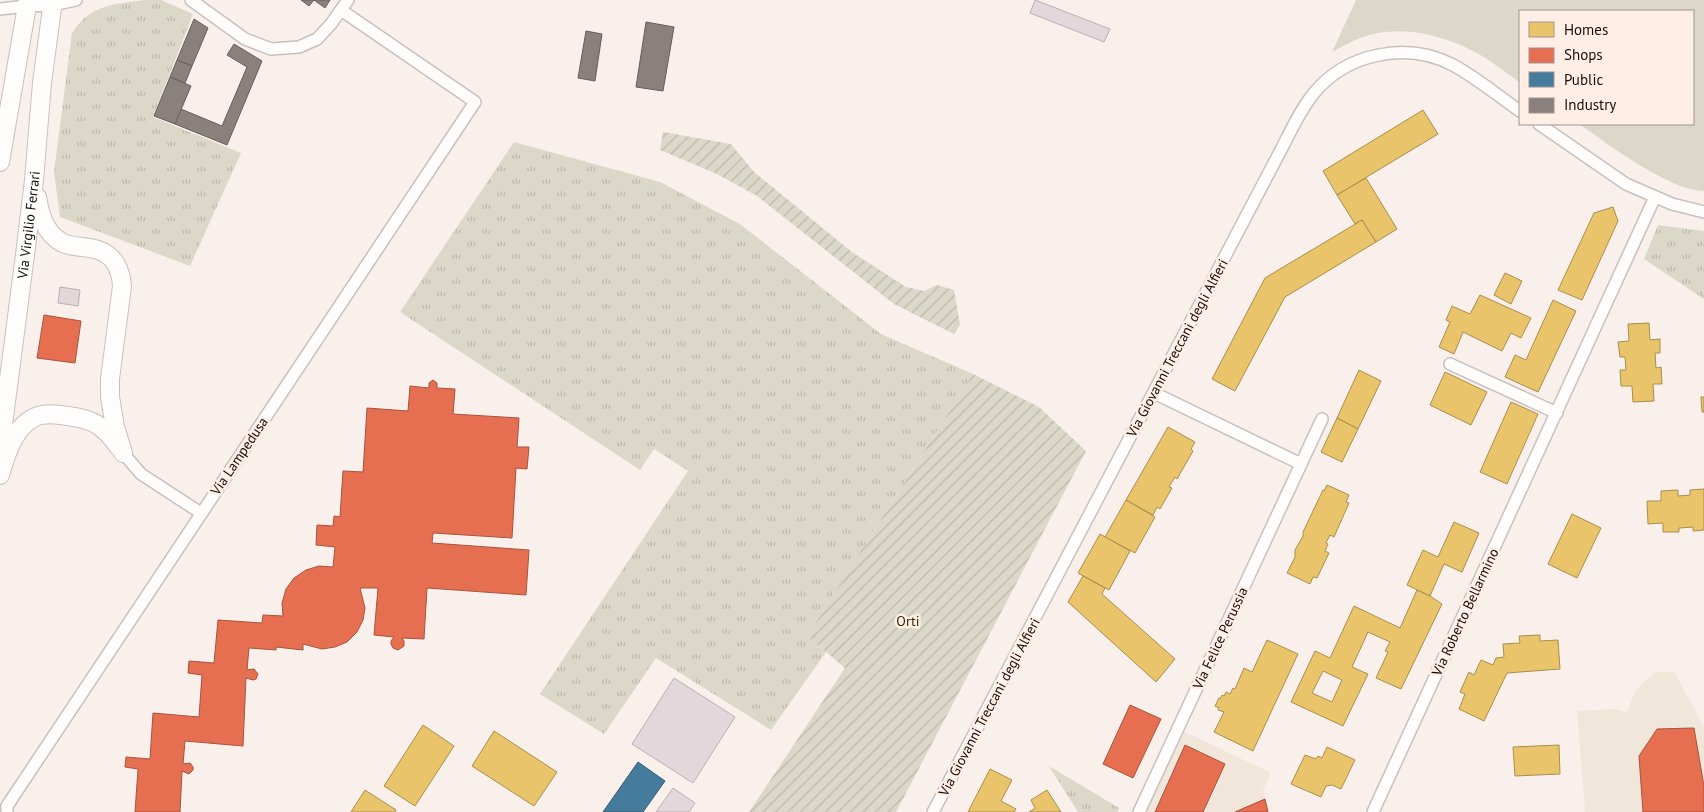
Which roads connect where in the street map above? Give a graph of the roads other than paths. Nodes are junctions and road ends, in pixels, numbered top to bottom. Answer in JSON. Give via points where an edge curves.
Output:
{"nodes":[{"id":1,"x":76,"y":0,"type":"edge"},
{"id":2,"x":191,"y":0,"type":"edge"},
{"id":3,"x":348,"y":0,"type":"edge"},
{"id":4,"x":27,"y":3,"type":"edge"},
{"id":5,"x":52,"y":3,"type":"edge"},
{"id":6,"x":0,"y":9,"type":"edge"},
{"id":7,"x":341,"y":10,"type":"junction"},
{"id":8,"x":1519,"y":110,"type":"edge"},
{"id":9,"x":1540,"y":125,"type":"edge"},
{"id":10,"x":0,"y":162,"type":"edge"},
{"id":11,"x":34,"y":180,"type":"junction"},
{"id":12,"x":1655,"y":197,"type":"junction"},
{"id":13,"x":1704,"y":212,"type":"edge"},
{"id":14,"x":1450,"y":364,"type":"dead end"},
{"id":15,"x":1154,"y":393,"type":"junction"},
{"id":16,"x":1557,"y":413,"type":"junction"},
{"id":17,"x":1322,"y":419,"type":"dead end"},
{"id":18,"x":0,"y":448,"type":"edge"},
{"id":19,"x":123,"y":453,"type":"junction"},
{"id":20,"x":1301,"y":464,"type":"junction"},
{"id":21,"x":0,"y":475,"type":"edge"},
{"id":22,"x":201,"y":513,"type":"junction"},
{"id":23,"x":7,"y":812,"type":"edge"},
{"id":24,"x":933,"y":812,"type":"edge"},
{"id":25,"x":1139,"y":812,"type":"edge"},
{"id":26,"x":1373,"y":812,"type":"edge"}],
"edges":[{"from":1,"to":5,"type":"street"},
{"from":2,"to":7,"type":"street","via":[[246,39],[270,49],[299,47],[317,38]]},
{"from":3,"to":7,"type":"street"},
{"from":4,"to":5,"type":"street"},
{"from":4,"to":6,"type":"street"},
{"from":4,"to":10,"type":"main road"},
{"from":5,"to":11,"type":"main road","name":"Via Virgilio Ferrari"},
{"from":7,"to":22,"type":"street","name":"Via Lampedusa","via":[[475,102]]},
{"from":8,"to":15,"type":"street","name":"Via Giovanni Treccani degli Alfieri","via":[[1454,66],[1421,54],[1396,52],[1374,55],[1328,79],[1314,92],[1300,114]]},
{"from":9,"to":12,"type":"street","via":[[1626,184]]},
{"from":11,"to":18,"type":"main road","name":"Via Virgilio Ferrari"},
{"from":11,"to":19,"type":"main road","via":[[41,218],[53,235],[71,246],[108,255],[121,274],[110,397]]},
{"from":12,"to":13,"type":"street"},
{"from":12,"to":16,"type":"street","name":"Via Roberto Bellarmino"},
{"from":14,"to":16,"type":"street"},
{"from":15,"to":20,"type":"street"},
{"from":15,"to":24,"type":"street","name":"Via Giovanni Treccani degli Alfieri"},
{"from":16,"to":26,"type":"street","name":"Via Roberto Bellarmino"},
{"from":17,"to":20,"type":"street","name":"Via Felice Perussia"},
{"from":19,"to":21,"type":"main road","via":[[108,432],[91,421],[42,415],[30,420],[16,436]]},
{"from":19,"to":22,"type":"street","via":[[141,474]]},
{"from":20,"to":25,"type":"street","name":"Via Felice Perussia"},
{"from":22,"to":23,"type":"street","name":"Via Lampedusa","via":[[6,806]]}]}
